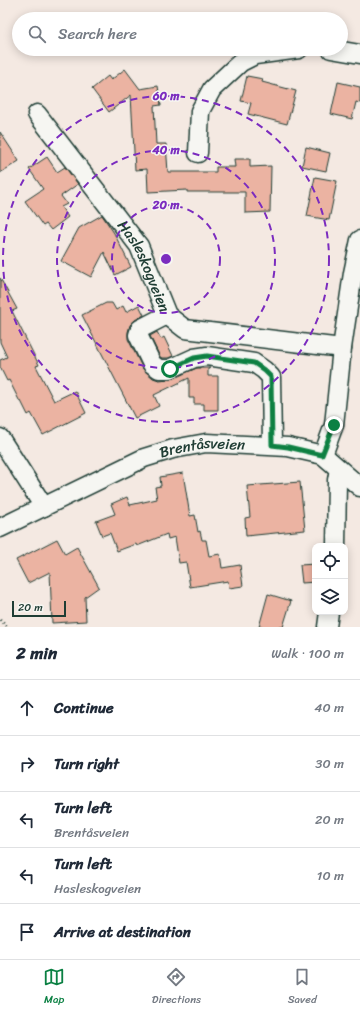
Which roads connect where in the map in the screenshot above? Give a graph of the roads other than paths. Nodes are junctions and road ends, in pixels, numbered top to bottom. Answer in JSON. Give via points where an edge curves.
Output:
{"nodes":[{"id":1,"x":348,"y":52,"type":"edge"},
{"id":2,"x":360,"y":54,"type":"edge"},
{"id":3,"x":253,"y":56,"type":"edge"},
{"id":4,"x":36,"y":114,"type":"dead end"},
{"id":5,"x":198,"y":153,"type":"dead end"},
{"id":6,"x":360,"y":240,"type":"edge"},
{"id":7,"x":166,"y":315,"type":"junction"},
{"id":8,"x":342,"y":348,"type":"junction"},
{"id":9,"x":0,"y":438,"type":"edge"},
{"id":10,"x":272,"y":445,"type":"junction"},
{"id":11,"x":322,"y":455,"type":"junction"},
{"id":12,"x":340,"y":469,"type":"junction"},
{"id":13,"x":360,"y":487,"type":"edge"},
{"id":14,"x":44,"y":507,"type":"junction"},
{"id":15,"x":0,"y":528,"type":"edge"},
{"id":16,"x":336,"y":543,"type":"edge"},
{"id":17,"x":329,"y":615,"type":"edge"},
{"id":18,"x":327,"y":627,"type":"edge"}],
"edges":[{"from":1,"to":2,"type":"street"},
{"from":3,"to":5,"type":"street","via":[[241,62],[212,89],[200,111]]},
{"from":4,"to":7,"type":"street","name":"Hasleskogveien","via":[[139,246]]},
{"from":6,"to":8,"type":"street"},
{"from":7,"to":8,"type":"street","name":"Hasleskogveien","via":[[185,329]]},
{"from":7,"to":10,"type":"street","via":[[140,329],[138,335],[152,364],[159,369],[170,369],[194,358],[207,356],[254,363],[271,377]]},
{"from":8,"to":11,"type":"street","via":[[334,425]]},
{"from":9,"to":14,"type":"street"},
{"from":10,"to":11,"type":"street","name":"Brentåsveien"},
{"from":10,"to":14,"type":"street","name":"Brentåsveien","via":[[206,443],[173,449],[138,461]]},
{"from":11,"to":12,"type":"street","name":"Brentåsveien"},
{"from":12,"to":13,"type":"street","name":"Brentåsveien"},
{"from":12,"to":16,"type":"street"},
{"from":14,"to":15,"type":"street","name":"Brentåsveien"},
{"from":17,"to":18,"type":"street"}]}
